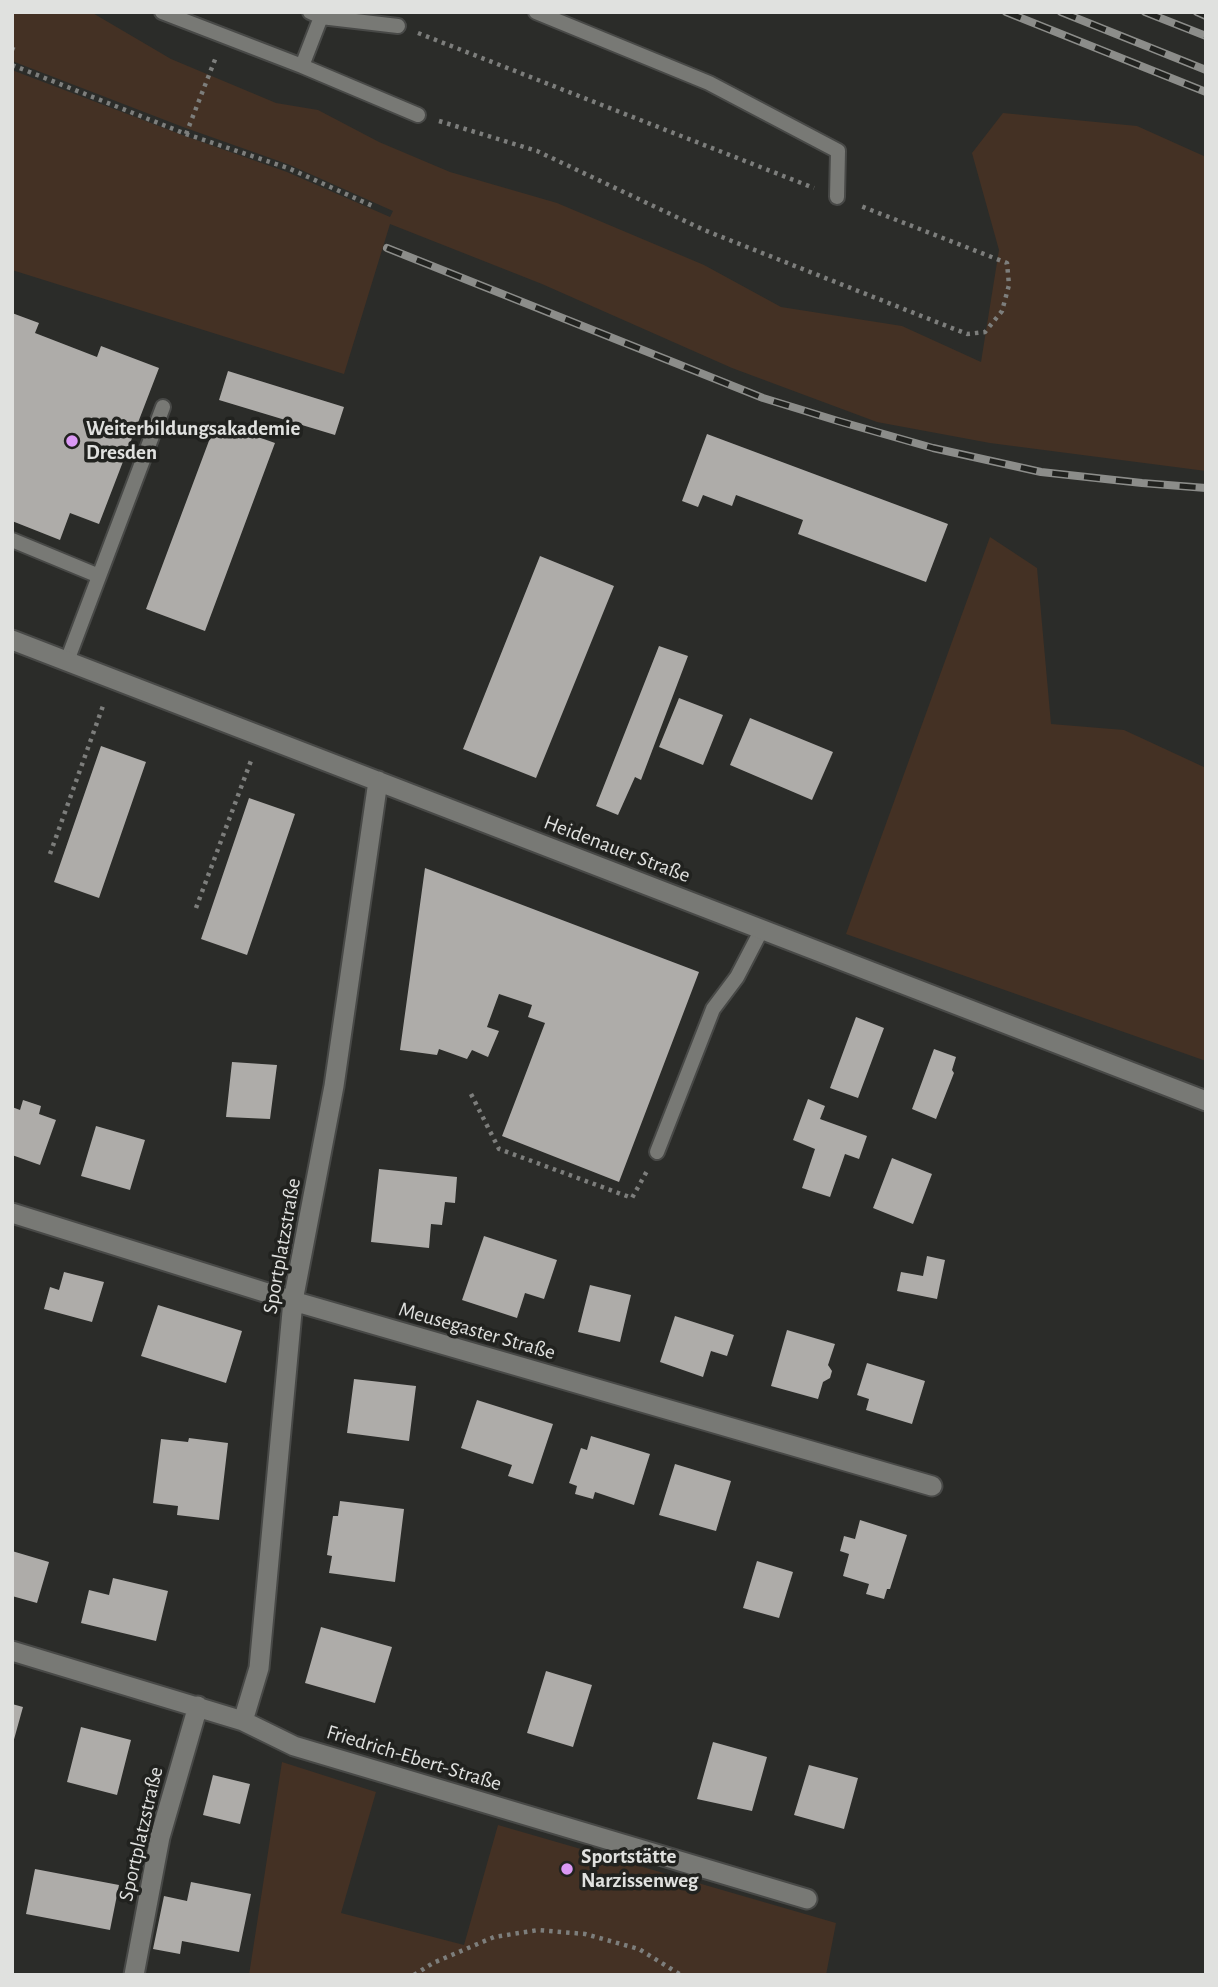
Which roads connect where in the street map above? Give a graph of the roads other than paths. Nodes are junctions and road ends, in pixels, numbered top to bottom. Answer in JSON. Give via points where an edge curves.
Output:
{"nodes":[{"id":1,"x":162,"y":12,"type":"edge"},
{"id":2,"x":536,"y":12,"type":"edge"},
{"id":3,"x":316,"y":15,"type":"edge"},
{"id":4,"x":398,"y":26,"type":"road end"},
{"id":5,"x":302,"y":66,"type":"junction"},
{"id":6,"x":418,"y":115,"type":"road end"},
{"id":7,"x":836,"y":197,"type":"road end"},
{"id":8,"x":163,"y":407,"type":"dead end"},
{"id":9,"x":12,"y":540,"type":"edge"},
{"id":10,"x":99,"y":576,"type":"junction"},
{"id":11,"x":12,"y":640,"type":"edge"},
{"id":12,"x":67,"y":661,"type":"junction"},
{"id":13,"x":378,"y":781,"type":"junction"},
{"id":14,"x":762,"y":929,"type":"junction"},
{"id":15,"x":1206,"y":1101,"type":"edge"},
{"id":16,"x":657,"y":1152,"type":"road end"},
{"id":17,"x":12,"y":1213,"type":"edge"},
{"id":18,"x":293,"y":1301,"type":"junction"},
{"id":19,"x":932,"y":1486,"type":"dead end"},
{"id":20,"x":12,"y":1651,"type":"edge"},
{"id":21,"x":198,"y":1706,"type":"junction"},
{"id":22,"x":243,"y":1721,"type":"junction"},
{"id":23,"x":807,"y":1899,"type":"dead end"},
{"id":24,"x":134,"y":1975,"type":"edge"}],
"edges":[{"from":1,"to":5,"type":"lane"},
{"from":2,"to":7,"type":"lane","via":[[709,83],[838,151]]},
{"from":3,"to":4,"type":"lane"},
{"from":3,"to":5,"type":"lane"},
{"from":5,"to":6,"type":"lane"},
{"from":8,"to":10,"type":"lane"},
{"from":9,"to":10,"type":"lane"},
{"from":10,"to":12,"type":"lane"},
{"from":11,"to":12,"type":"street","name":"Heidenauer Straße"},
{"from":12,"to":13,"type":"street","name":"Heidenauer Straße"},
{"from":13,"to":14,"type":"street","name":"Heidenauer Straße"},
{"from":13,"to":18,"type":"street","name":"Sportplatzstraße","via":[[334,1086]]},
{"from":14,"to":15,"type":"street","name":"Heidenauer Straße"},
{"from":14,"to":16,"type":"lane","via":[[737,977],[713,1009]]},
{"from":17,"to":18,"type":"street","name":"Meusegaster Straße"},
{"from":18,"to":19,"type":"street","name":"Meusegaster Straße"},
{"from":18,"to":22,"type":"street","name":"Sportplatzstraße","via":[[259,1668]]},
{"from":20,"to":21,"type":"street","name":"Friedrich-Ebert-Straße"},
{"from":21,"to":22,"type":"street","name":"Friedrich-Ebert-Straße"},
{"from":21,"to":24,"type":"street","name":"Sportplatzstraße","via":[[160,1837]]},
{"from":22,"to":23,"type":"street","name":"Friedrich-Ebert-Straße","via":[[294,1746]]}]}
